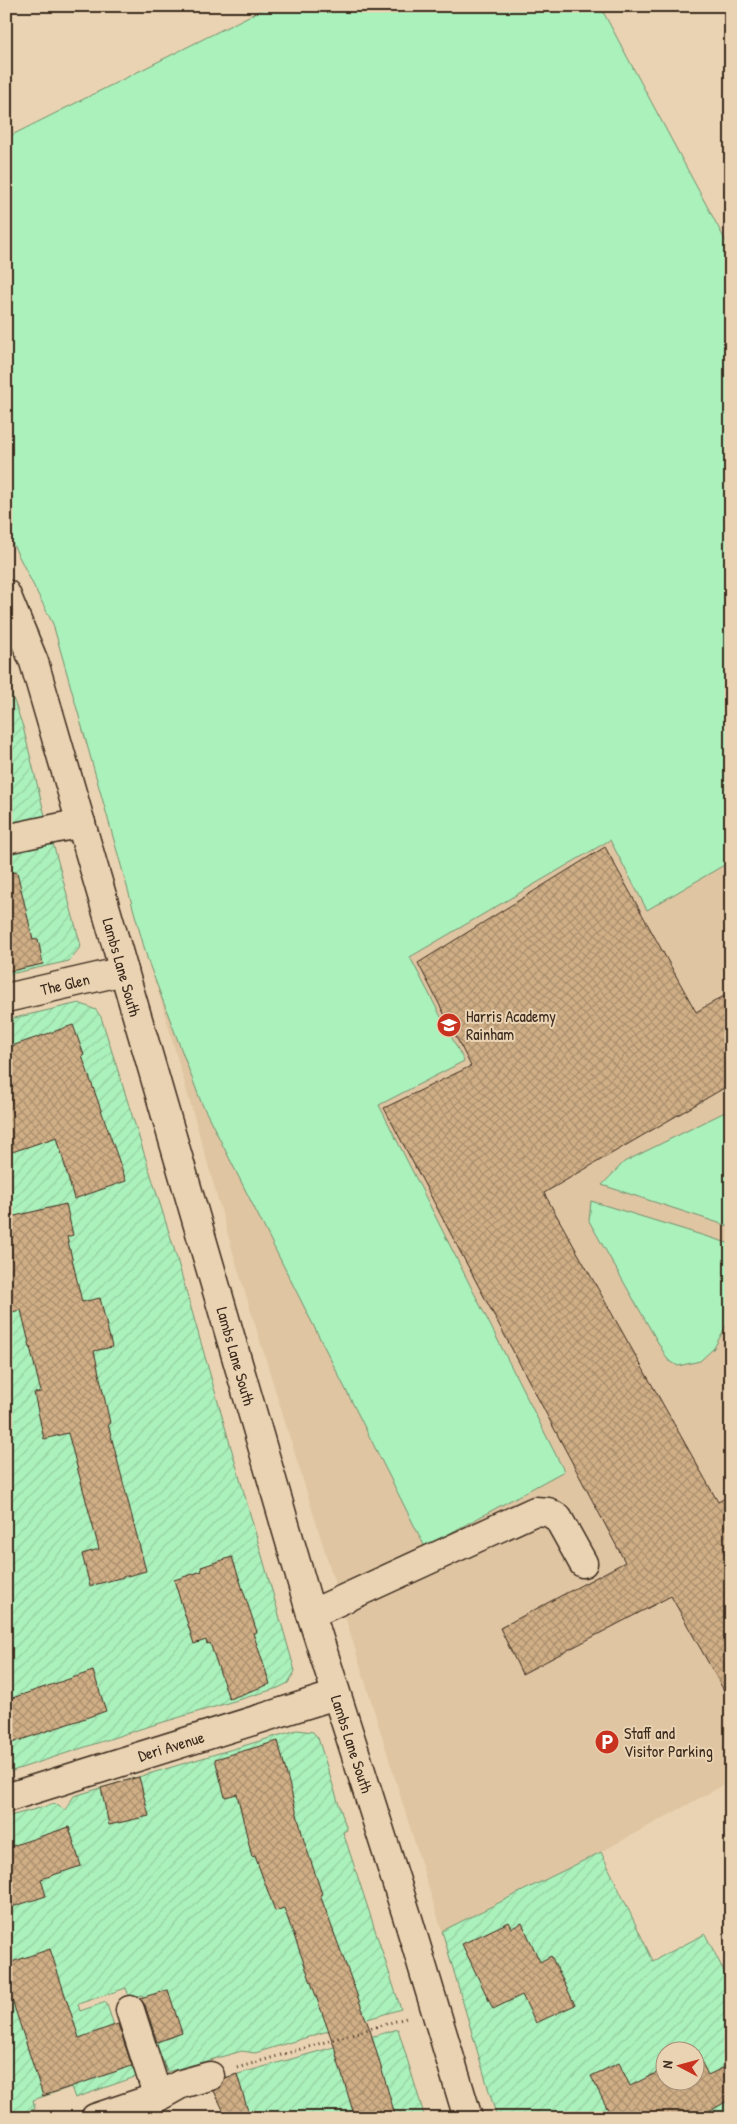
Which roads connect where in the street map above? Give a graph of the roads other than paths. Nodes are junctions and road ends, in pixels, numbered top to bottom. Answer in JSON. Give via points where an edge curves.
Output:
{"nodes":[{"id":1,"x":6,"y":594,"type":"edge"},
{"id":2,"x":81,"y":823,"type":"junction"},
{"id":3,"x":6,"y":839,"type":"edge"},
{"id":4,"x":124,"y":971,"type":"junction"},
{"id":5,"x":6,"y":998,"type":"edge"},
{"id":6,"x":583,"y":1563,"type":"dead end"},
{"id":7,"x":311,"y":1614,"type":"junction"},
{"id":8,"x":336,"y":1695,"type":"junction"},
{"id":9,"x":6,"y":1798,"type":"edge"},
{"id":10,"x":130,"y":2010,"type":"dead end"},
{"id":11,"x":210,"y":2076,"type":"road end"},
{"id":12,"x":158,"y":2097,"type":"junction"},
{"id":13,"x":95,"y":2118,"type":"edge"},
{"id":14,"x":468,"y":2118,"type":"edge"}],
"edges":[{"from":1,"to":2,"type":"street","name":"Lambs Lane South","via":[[34,662]]},
{"from":2,"to":3,"type":"street"},
{"from":2,"to":4,"type":"street","name":"Lambs Lane South"},
{"from":4,"to":5,"type":"street","name":"The Glen"},
{"from":4,"to":7,"type":"street","name":"Lambs Lane South"},
{"from":6,"to":7,"type":"street","via":[[558,1518],[548,1512],[535,1511]]},
{"from":7,"to":8,"type":"street","name":"Lambs Lane South"},
{"from":8,"to":9,"type":"street","name":"Deri Avenue"},
{"from":8,"to":14,"type":"street","name":"Lambs Lane South"},
{"from":10,"to":12,"type":"street"},
{"from":11,"to":12,"type":"street","via":[[181,2084]]},
{"from":12,"to":13,"type":"street"}]}
